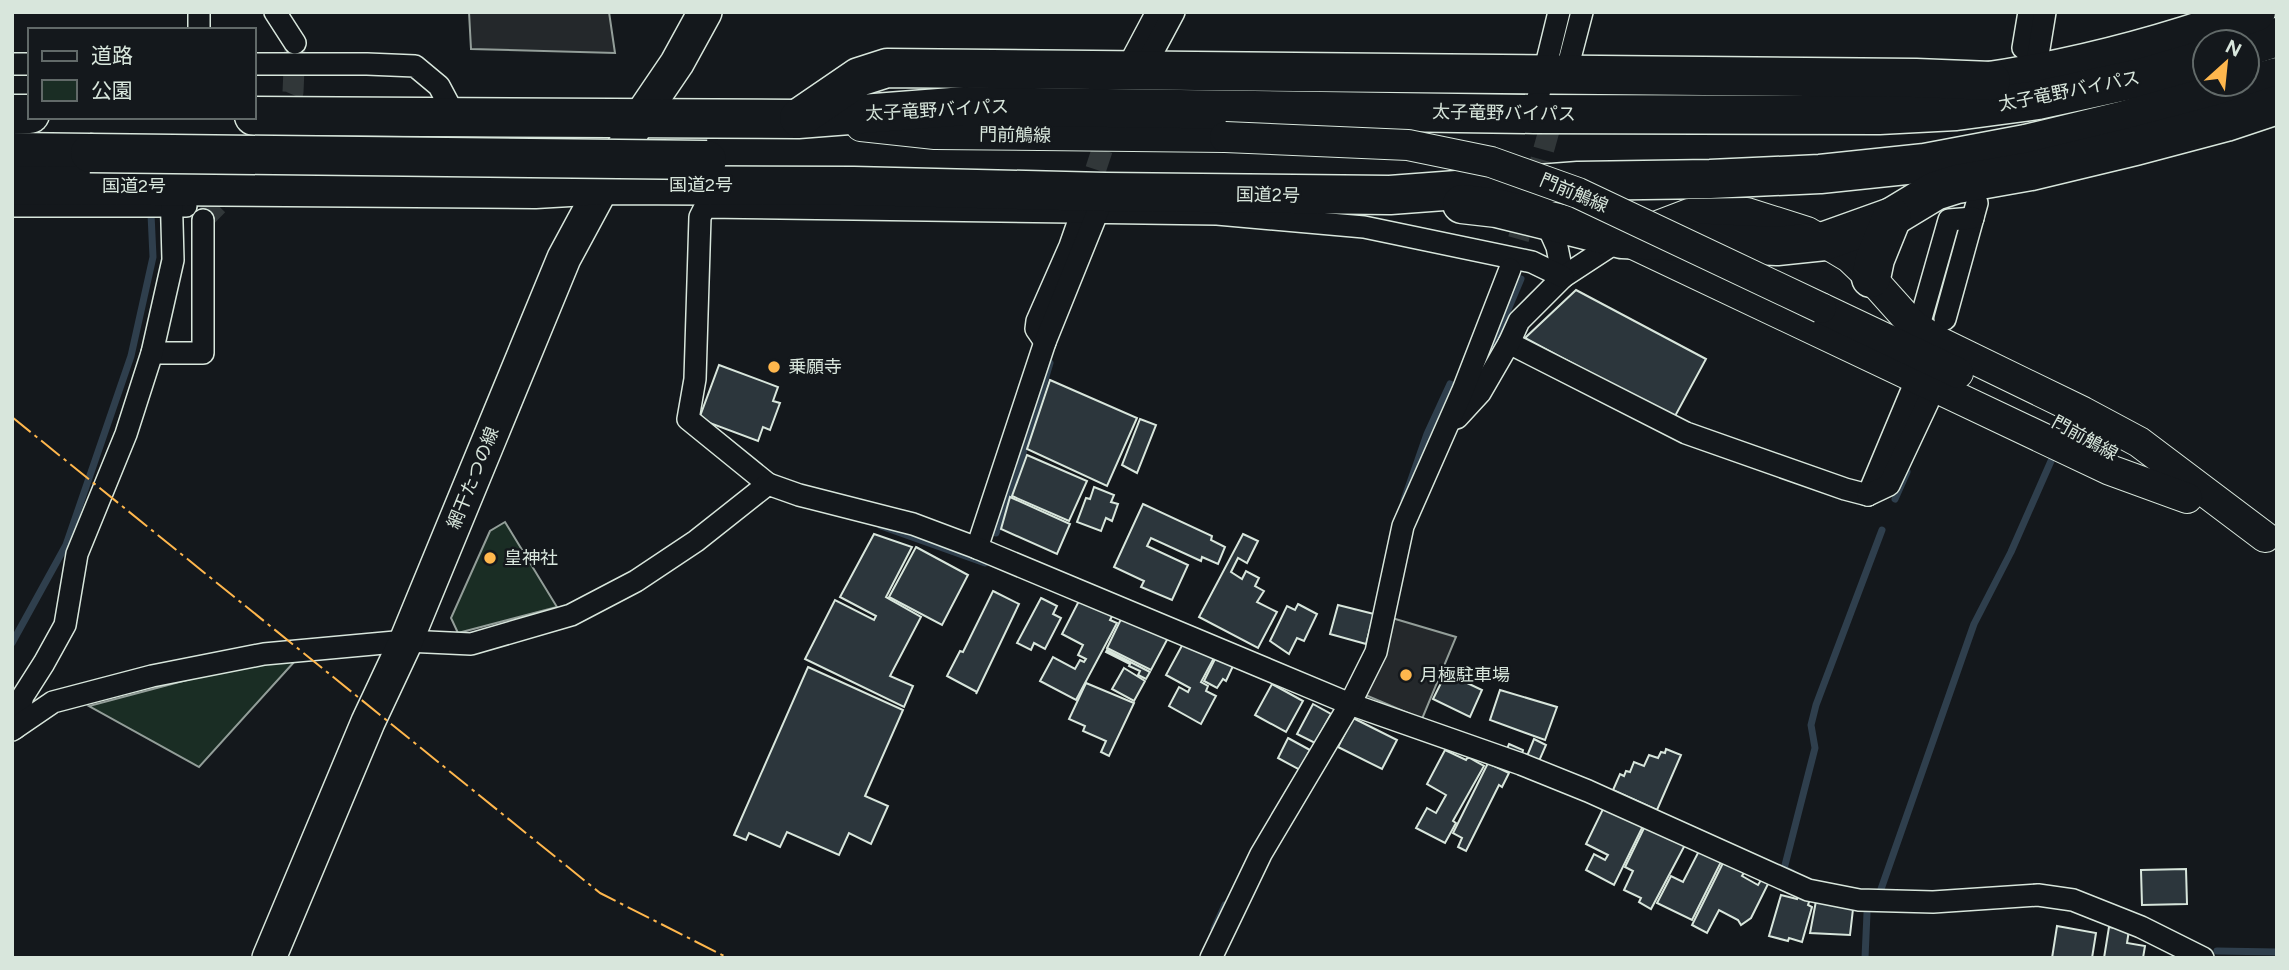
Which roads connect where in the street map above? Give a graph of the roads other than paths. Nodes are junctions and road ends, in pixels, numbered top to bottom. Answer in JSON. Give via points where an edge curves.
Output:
{"nodes":[{"id":1,"x":275,"y":12,"type":"edge"},
{"id":2,"x":705,"y":12,"type":"edge"},
{"id":3,"x":1157,"y":12,"type":"edge"},
{"id":4,"x":1174,"y":12,"type":"edge"},
{"id":5,"x":1559,"y":12,"type":"edge"},
{"id":6,"x":1582,"y":12,"type":"edge"},
{"id":7,"x":2029,"y":12,"type":"edge"},
{"id":8,"x":2045,"y":12,"type":"edge"},
{"id":9,"x":2256,"y":12,"type":"edge"},
{"id":10,"x":295,"y":43,"type":"tunnel mouth"},
{"id":11,"x":2029,"y":61,"type":"junction"},
{"id":12,"x":2191,"y":63,"type":"edge"},
{"id":13,"x":256,"y":64,"type":"edge"},
{"id":14,"x":1137,"y":66,"type":"junction"},
{"id":15,"x":1557,"y":66,"type":"junction"},
{"id":16,"x":2277,"y":77,"type":"edge"},
{"id":17,"x":1991,"y":81,"type":"junction"},
{"id":18,"x":2277,"y":105,"type":"edge"},
{"id":19,"x":1142,"y":108,"type":"junction"},
{"id":20,"x":1534,"y":114,"type":"junction"},
{"id":21,"x":1784,"y":115,"type":"junction"},
{"id":22,"x":256,"y":116,"type":"edge"},
{"id":23,"x":456,"y":118,"type":"junction"},
{"id":24,"x":639,"y":119,"type":"junction"},
{"id":25,"x":797,"y":119,"type":"junction"},
{"id":26,"x":12,"y":152,"type":"edge"},
{"id":27,"x":1578,"y":181,"type":"junction"},
{"id":28,"x":12,"y":185,"type":"edge"},
{"id":29,"x":604,"y":185,"type":"junction"},
{"id":30,"x":1390,"y":195,"type":"junction"},
{"id":31,"x":171,"y":196,"type":"junction"},
{"id":32,"x":861,"y":198,"type":"junction"},
{"id":33,"x":1102,"y":202,"type":"junction"},
{"id":34,"x":1213,"y":204,"type":"junction"},
{"id":35,"x":12,"y":206,"type":"edge"},
{"id":36,"x":1975,"y":210,"type":"dead end"},
{"id":37,"x":1892,"y":217,"type":"junction"},
{"id":38,"x":203,"y":220,"type":"tunnel mouth"},
{"id":39,"x":1545,"y":220,"type":"junction"},
{"id":40,"x":1078,"y":223,"type":"tunnel mouth"},
{"id":41,"x":1622,"y":239,"type":"junction"},
{"id":42,"x":1825,"y":241,"type":"junction"},
{"id":43,"x":1510,"y":269,"type":"tunnel mouth"},
{"id":44,"x":1563,"y":277,"type":"junction"},
{"id":45,"x":1871,"y":278,"type":"junction"},
{"id":46,"x":1932,"y":324,"type":"junction"},
{"id":47,"x":1045,"y":342,"type":"junction"},
{"id":48,"x":1509,"y":343,"type":"junction"},
{"id":49,"x":152,"y":354,"type":"junction"},
{"id":50,"x":1923,"y":390,"type":"junction"},
{"id":51,"x":1446,"y":429,"type":"junction"},
{"id":52,"x":768,"y":484,"type":"junction"},
{"id":53,"x":2187,"y":498,"type":"junction"},
{"id":54,"x":2271,"y":540,"type":"edge"},
{"id":55,"x":977,"y":548,"type":"junction"},
{"id":56,"x":406,"y":641,"type":"junction"},
{"id":57,"x":1350,"y":704,"type":"junction"},
{"id":58,"x":14,"y":729,"type":"edge"},
{"id":59,"x":269,"y":958,"type":"edge"},
{"id":60,"x":1211,"y":958,"type":"edge"},
{"id":61,"x":2203,"y":958,"type":"edge"}],
"edges":[{"from":1,"to":10,"type":"street"},
{"from":2,"to":24,"type":"main road","name":"網干たつの線"},
{"from":3,"to":14,"type":"street"},
{"from":4,"to":14,"type":"street"},
{"from":5,"to":15,"type":"street"},
{"from":6,"to":15,"type":"street"},
{"from":7,"to":11,"type":"street"},
{"from":8,"to":11,"type":"street"},
{"from":9,"to":11,"type":"highway","via":[[2143,49]]},
{"from":11,"to":17,"type":"highway"},
{"from":12,"to":21,"type":"highway","name":"太子竜野バイパス","via":[[2038,100],[1969,110]]},
{"from":13,"to":23,"type":"street","via":[[415,66],[439,86]]},
{"from":14,"to":15,"type":"highway"},
{"from":14,"to":19,"type":"street"},
{"from":14,"to":25,"type":"highway","via":[[887,68],[859,77]]},
{"from":15,"to":17,"type":"highway"},
{"from":15,"to":20,"type":"street"},
{"from":16,"to":27,"type":"highway","via":[[2108,125],[1925,163],[1819,174]]},
{"from":17,"to":21,"type":"highway"},
{"from":18,"to":37,"type":"highway","via":[[2135,146],[1958,184],[1935,191]]},
{"from":19,"to":20,"type":"highway","name":"太子竜野バイパス"},
{"from":19,"to":25,"type":"highway","name":"太子竜野バイパス","via":[[965,106]]},
{"from":20,"to":21,"type":"highway","name":"太子竜野バイパス"},
{"from":22,"to":23,"type":"highway"},
{"from":23,"to":24,"type":"highway"},
{"from":24,"to":25,"type":"highway"},
{"from":24,"to":29,"type":"main road","name":"網干たつの線"},
{"from":25,"to":53,"type":"main road","name":"門前鵤線","bridge":true,"via":[[935,134],[1225,137],[1408,145],[1491,162],[1578,193],[2011,398]]},
{"from":26,"to":27,"type":"highway","bridge":true,"via":[[1345,170]]},
{"from":27,"to":30,"type":"highway"},
{"from":28,"to":31,"type":"highway","name":"国道2号"},
{"from":29,"to":31,"type":"highway","name":"国道2号"},
{"from":29,"to":32,"type":"highway","name":"国道2号"},
{"from":29,"to":56,"type":"main road","name":"網干たつの線","via":[[564,258]]},
{"from":30,"to":34,"type":"highway","name":"国道2号"},
{"from":30,"to":39,"type":"highway","via":[[1497,208]]},
{"from":31,"to":35,"type":"street"},
{"from":31,"to":49,"type":"street","via":[[173,260]]},
{"from":32,"to":33,"type":"highway","name":"国道2号"},
{"from":32,"to":52,"type":"street","via":[[705,207],[700,217],[695,379],[688,418]]},
{"from":33,"to":34,"type":"highway","name":"国道2号"},
{"from":33,"to":47,"type":"street"},
{"from":34,"to":44,"type":"street","via":[[1364,227],[1532,262]]},
{"from":36,"to":46,"type":"street","via":[[1948,220]]},
{"from":37,"to":42,"type":"highway"},
{"from":37,"to":45,"type":"highway"},
{"from":38,"to":49,"type":"street","via":[[203,353]]},
{"from":39,"to":41,"type":"highway"},
{"from":39,"to":44,"type":"street"},
{"from":40,"to":47,"type":"street","via":[[1037,321]]},
{"from":41,"to":42,"type":"highway","via":[[1777,246]]},
{"from":41,"to":44,"type":"street"},
{"from":41,"to":50,"type":"main road"},
{"from":42,"to":45,"type":"main road"},
{"from":43,"to":51,"type":"street"},
{"from":44,"to":48,"type":"street","via":[[1519,321]]},
{"from":45,"to":46,"type":"main road"},
{"from":46,"to":54,"type":"main road","via":[[1941,343],[2139,442]]},
{"from":47,"to":55,"type":"street"},
{"from":48,"to":50,"type":"street","via":[[1686,433],[1868,495]]},
{"from":48,"to":51,"type":"street","via":[[1480,393]]},
{"from":49,"to":58,"type":"street","via":[[126,434],[77,554],[65,625],[23,696]]},
{"from":50,"to":53,"type":"main road"},
{"from":51,"to":57,"type":"street","via":[[1403,526],[1376,652]]},
{"from":52,"to":55,"type":"street","via":[[913,524]]},
{"from":52,"to":56,"type":"street","via":[[636,581],[571,615],[471,644]]},
{"from":53,"to":54,"type":"main road","name":"門前鵤線"},
{"from":55,"to":57,"type":"street"},
{"from":56,"to":58,"type":"street","via":[[264,654],[152,676],[53,702]]},
{"from":56,"to":59,"type":"main road","name":"網干たつの線"},
{"from":57,"to":60,"type":"street","via":[[1261,854]]},
{"from":57,"to":61,"type":"street","via":[[1588,791],[1808,890],[1859,900],[1933,902],[2038,895],[2073,900]]}]}
